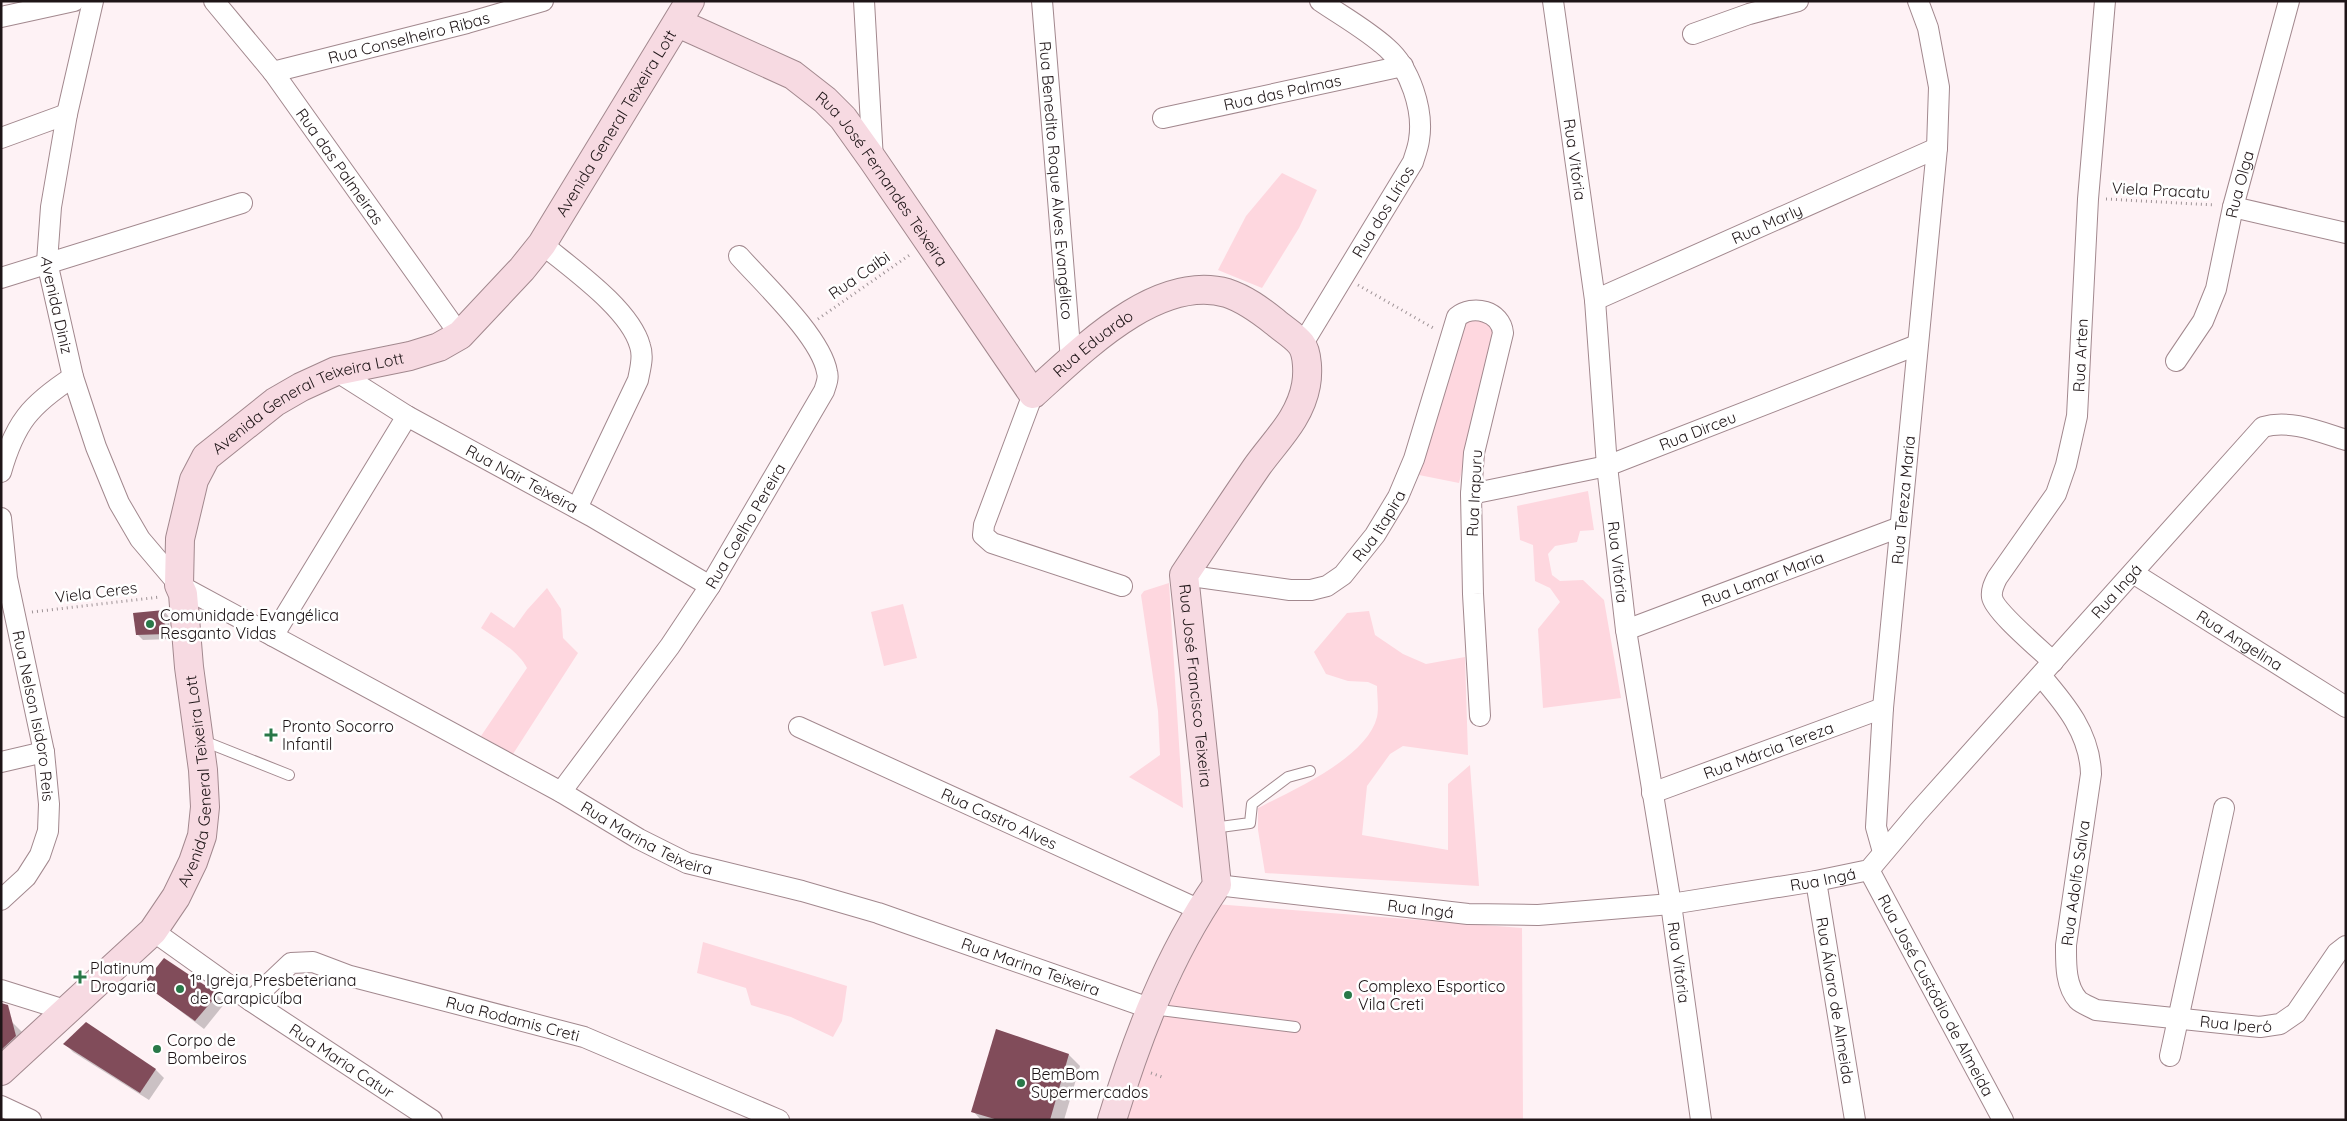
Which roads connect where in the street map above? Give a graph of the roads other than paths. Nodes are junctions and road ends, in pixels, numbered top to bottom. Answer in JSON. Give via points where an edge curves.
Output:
{"nodes":[{"id":1,"x":74,"y":1,"type":"edge"},
{"id":2,"x":93,"y":1,"type":"edge"},
{"id":3,"x":214,"y":1,"type":"edge"},
{"id":4,"x":543,"y":1,"type":"edge"},
{"id":5,"x":864,"y":1,"type":"edge"},
{"id":6,"x":1042,"y":1,"type":"edge"},
{"id":7,"x":1320,"y":1,"type":"edge"},
{"id":8,"x":1553,"y":1,"type":"edge"},
{"id":9,"x":1798,"y":1,"type":"edge"},
{"id":10,"x":1918,"y":1,"type":"edge"},
{"id":11,"x":2106,"y":1,"type":"edge"},
{"id":12,"x":2289,"y":1,"type":"edge"},
{"id":13,"x":35,"y":5,"type":"edge"},
{"id":14,"x":1748,"y":8,"type":"edge"},
{"id":15,"x":684,"y":12,"type":"edge"},
{"id":16,"x":1,"y":17,"type":"edge"},
{"id":17,"x":1693,"y":34,"type":"dead end"},
{"id":18,"x":1403,"y":66,"type":"junction"},
{"id":19,"x":273,"y":72,"type":"junction"},
{"id":20,"x":67,"y":114,"type":"junction"},
{"id":21,"x":1162,"y":118,"type":"dead end"},
{"id":22,"x":1,"y":138,"type":"edge"},
{"id":23,"x":1937,"y":148,"type":"junction"},
{"id":24,"x":873,"y":160,"type":"junction"},
{"id":25,"x":242,"y":202,"type":"dead end"},
{"id":26,"x":2233,"y":206,"type":"junction"},
{"id":27,"x":2346,"y":234,"type":"edge"},
{"id":28,"x":542,"y":244,"type":"junction"},
{"id":29,"x":738,"y":256,"type":"dead end"},
{"id":30,"x":47,"y":262,"type":"junction"},
{"id":31,"x":1,"y":278,"type":"edge"},
{"id":32,"x":1595,"y":300,"type":"junction"},
{"id":33,"x":1457,"y":317,"type":"joint"},
{"id":34,"x":460,"y":335,"type":"junction"},
{"id":35,"x":1917,"y":344,"type":"junction"},
{"id":36,"x":1302,"y":345,"type":"junction"},
{"id":37,"x":1071,"y":360,"type":"junction"},
{"id":38,"x":2176,"y":361,"type":"dead end"},
{"id":39,"x":336,"y":371,"type":"junction"},
{"id":40,"x":72,"y":377,"type":"junction"},
{"id":41,"x":1033,"y":394,"type":"junction"},
{"id":42,"x":407,"y":416,"type":"junction"},
{"id":43,"x":2346,"y":440,"type":"edge"},
{"id":44,"x":1607,"y":466,"type":"junction"},
{"id":45,"x":1,"y":472,"type":"edge"},
{"id":46,"x":1471,"y":494,"type":"junction"},
{"id":47,"x":577,"y":508,"type":"junction"},
{"id":48,"x":1,"y":518,"type":"edge"},
{"id":49,"x":1900,"y":527,"type":"junction"},
{"id":50,"x":2133,"y":573,"type":"junction"},
{"id":51,"x":1184,"y":575,"type":"junction"},
{"id":52,"x":710,"y":586,"type":"junction"},
{"id":53,"x":1122,"y":586,"type":"dead end"},
{"id":54,"x":181,"y":590,"type":"junction"},
{"id":55,"x":1626,"y":630,"type":"junction"},
{"id":56,"x":273,"y":636,"type":"junction"},
{"id":57,"x":2047,"y":669,"type":"junction"},
{"id":58,"x":2346,"y":707,"type":"edge"},
{"id":59,"x":1883,"y":708,"type":"junction"},
{"id":60,"x":1480,"y":716,"type":"dead end"},
{"id":61,"x":799,"y":727,"type":"dead end"},
{"id":62,"x":199,"y":739,"type":"junction"},
{"id":63,"x":44,"y":752,"type":"junction"},
{"id":64,"x":1,"y":762,"type":"edge"},
{"id":65,"x":1310,"y":772,"type":"dead end"},
{"id":66,"x":289,"y":775,"type":"dead end"},
{"id":67,"x":561,"y":792,"type":"junction"},
{"id":68,"x":1652,"y":793,"type":"junction"},
{"id":69,"x":2224,"y":808,"type":"dead end"},
{"id":70,"x":1211,"y":829,"type":"junction"},
{"id":71,"x":1882,"y":852,"type":"junction"},
{"id":72,"x":1869,"y":870,"type":"junction"},
{"id":73,"x":1816,"y":882,"type":"junction"},
{"id":74,"x":1217,"y":886,"type":"junction"},
{"id":75,"x":1,"y":900,"type":"edge"},
{"id":76,"x":1671,"y":904,"type":"junction"},
{"id":77,"x":1200,"y":910,"type":"junction"},
{"id":78,"x":153,"y":931,"type":"junction"},
{"id":79,"x":2346,"y":946,"type":"edge"},
{"id":80,"x":1,"y":990,"type":"edge"},
{"id":81,"x":251,"y":1001,"type":"junction"},
{"id":82,"x":1152,"y":1008,"type":"junction"},
{"id":83,"x":68,"y":1010,"type":"junction"},
{"id":84,"x":2179,"y":1019,"type":"junction"},
{"id":85,"x":1295,"y":1027,"type":"dead end"},
{"id":86,"x":2170,"y":1056,"type":"dead end"},
{"id":87,"x":1,"y":1071,"type":"edge"},
{"id":88,"x":1,"y":1106,"type":"edge"},
{"id":89,"x":32,"y":1120,"type":"edge"},
{"id":90,"x":432,"y":1120,"type":"edge"},
{"id":91,"x":778,"y":1120,"type":"edge"},
{"id":92,"x":1112,"y":1120,"type":"edge"},
{"id":93,"x":1701,"y":1120,"type":"edge"},
{"id":94,"x":1855,"y":1120,"type":"edge"},
{"id":95,"x":2004,"y":1120,"type":"edge"}],
"edges":[{"from":1,"to":13,"type":"street"},
{"from":2,"to":20,"type":"street","name":"Avenida Diniz"},
{"from":3,"to":19,"type":"street","name":"Rua das Palmeiras"},
{"from":4,"to":19,"type":"street","name":"Rua Conselheiro Ribas"},
{"from":5,"to":24,"type":"street"},
{"from":6,"to":37,"type":"street","name":"Rua Benedito Roque Alves Evangélico"},
{"from":7,"to":18,"type":"street","name":"Rua dos Lírios","via":[[1388,48]]},
{"from":8,"to":32,"type":"street","name":"Rua Vitória"},
{"from":9,"to":14,"type":"street"},
{"from":10,"to":23,"type":"street","name":"Rua Tereza Maria","via":[[1928,28],[1939,88]]},
{"from":11,"to":57,"type":"street","name":"Rua Arten","via":[[2088,199],[2077,416],[2056,494],[1992,589],[1992,597],[2002,613]]},
{"from":12,"to":26,"type":"street","name":"Rua Olga"},
{"from":13,"to":16,"type":"street"},
{"from":14,"to":17,"type":"street"},
{"from":15,"to":24,"type":"street","name":"Rua José Fernandes Teixeira","via":[[810,86],[843,118]]},
{"from":15,"to":28,"type":"street","name":"Avenida General Teixeira Lott"},
{"from":18,"to":21,"type":"street","name":"Rua das Palmas"},
{"from":18,"to":36,"type":"street","name":"Rua dos Lírios","via":[[1419,115],[1419,139],[1413,162]]},
{"from":19,"to":34,"type":"street","name":"Rua das Palmeiras"},
{"from":20,"to":22,"type":"street"},
{"from":20,"to":30,"type":"street","name":"Avenida Diniz","via":[[51,208]]},
{"from":23,"to":32,"type":"street","name":"Rua Marly"},
{"from":23,"to":35,"type":"street","name":"Rua Tereza Maria"},
{"from":24,"to":41,"type":"street","name":"Rua José Fernandes Teixeira"},
{"from":25,"to":30,"type":"street"},
{"from":26,"to":27,"type":"street"},
{"from":26,"to":38,"type":"street","name":"Rua Olga","via":[[2212,303]]},
{"from":28,"to":34,"type":"street","name":"Avenida General Teixeira Lott"},
{"from":28,"to":47,"type":"street","via":[[627,319],[641,347],[638,380]]},
{"from":29,"to":52,"type":"street","name":"Rua Coelho Pereira","via":[[804,328],[828,372],[824,391]]},
{"from":30,"to":31,"type":"street"},
{"from":30,"to":40,"type":"street","name":"Avenida Diniz"},
{"from":32,"to":44,"type":"street","name":"Rua Vitória"},
{"from":33,"to":46,"type":"street","name":"Rua Irapuru","via":[[1470,310],[1484,311],[1502,324],[1503,334],[1474,453]]},
{"from":33,"to":51,"type":"street","name":"Rua Itapira","via":[[1414,459],[1398,497],[1375,535],[1344,575],[1319,588],[1290,590]]},
{"from":34,"to":39,"type":"street","name":"Avenida General Teixeira Lott","via":[[439,347],[410,356]]},
{"from":35,"to":44,"type":"street","name":"Rua Dirceu"},
{"from":35,"to":49,"type":"street","name":"Rua Tereza Maria"},
{"from":36,"to":37,"type":"street","name":"Rua Eduardo","via":[[1256,306],[1227,293],[1202,290],[1178,293],[1150,303]]},
{"from":36,"to":51,"type":"street","name":"Rua José Francisco Teixeira","via":[[1307,365],[1306,383],[1295,418],[1257,467]]},
{"from":37,"to":41,"type":"street","name":"Rua Eduardo"},
{"from":39,"to":42,"type":"street","name":"Rua Nair Teixeira"},
{"from":39,"to":54,"type":"street","name":"Avenida General Teixeira Lott","via":[[275,402],[206,458],[194,480],[186,506],[180,539]]},
{"from":40,"to":45,"type":"street","via":[[37,402],[20,423]]},
{"from":40,"to":54,"type":"street","name":"Avenida Diniz","via":[[119,503],[140,539]]},
{"from":41,"to":53,"type":"street","name":"Rua Eduardo","via":[[984,526],[984,535],[992,543]]},
{"from":42,"to":47,"type":"street","name":"Rua Nair Teixeira"},
{"from":42,"to":56,"type":"street"},
{"from":43,"to":50,"type":"street","name":"Rua Ingá","via":[[2285,424],[2263,427]]},
{"from":44,"to":46,"type":"street","name":"Rua Dirceu"},
{"from":44,"to":55,"type":"street","name":"Rua Vitória"},
{"from":46,"to":60,"type":"street","name":"Rua Irapuru"},
{"from":47,"to":52,"type":"street","name":"Rua Nair Teixeira"},
{"from":48,"to":63,"type":"street","name":"Rua Nelson Isidoro Reis","via":[[13,614]]},
{"from":49,"to":55,"type":"street","name":"Rua Lamar Maria"},
{"from":49,"to":59,"type":"street","name":"Rua Tereza Maria"},
{"from":50,"to":57,"type":"street","name":"Rua Ingá"},
{"from":50,"to":58,"type":"street","name":"Rua Angelina"},
{"from":51,"to":70,"type":"street","name":"Rua José Francisco Teixeira"},
{"from":52,"to":67,"type":"street","name":"Rua Coelho Pereira","via":[[670,646]]},
{"from":54,"to":56,"type":"street","name":"Rua Marina Teixeira"},
{"from":54,"to":62,"type":"street","name":"Avenida General Teixeira Lott"},
{"from":55,"to":68,"type":"street","name":"Rua Vitória"},
{"from":56,"to":67,"type":"street","name":"Rua Marina Teixeira"},
{"from":57,"to":71,"type":"street","name":"Rua Ingá"},
{"from":57,"to":84,"type":"street","name":"Rua Adolfo Salva","via":[[2079,727],[2090,760],[2091,774],[2066,945],[2066,968],[2071,987],[2078,1000],[2096,1010]]},
{"from":59,"to":68,"type":"street","name":"Rua Márcia Tereza"},
{"from":59,"to":71,"type":"street","name":"Rua Tereza Maria","via":[[1876,827]]},
{"from":61,"to":77,"type":"street","name":"Rua Castro Alves"},
{"from":62,"to":66,"type":"lane"},
{"from":62,"to":78,"type":"street","name":"Avenida General Teixeira Lott","via":[[204,807],[202,836],[176,897]]},
{"from":63,"to":64,"type":"street"},
{"from":63,"to":75,"type":"street","name":"Rua Nelson Isidoro Reis","via":[[48,831],[40,855],[26,877]]},
{"from":65,"to":70,"type":"lane","via":[[1288,777],[1252,804],[1250,822]]},
{"from":67,"to":82,"type":"street","name":"Rua Marina Teixeira","via":[[639,839],[687,863],[793,888],[878,913]]},
{"from":68,"to":76,"type":"street","name":"Rua Vitória"},
{"from":69,"to":84,"type":"street"},
{"from":70,"to":74,"type":"street","name":"Rua José Francisco Teixeira"},
{"from":71,"to":72,"type":"street","name":"Rua Ingá"},
{"from":72,"to":73,"type":"street","name":"Rua Ingá"},
{"from":72,"to":95,"type":"street","name":"Rua José Custódio de Almeida"},
{"from":73,"to":76,"type":"street","name":"Rua Ingá"},
{"from":73,"to":94,"type":"street","name":"Rua Álvaro de Almeida"},
{"from":74,"to":76,"type":"street","name":"Rua Ingá","via":[[1468,914],[1538,915]]},
{"from":74,"to":77,"type":"street"},
{"from":76,"to":93,"type":"street","name":"Rua Vitória"},
{"from":77,"to":82,"type":"street"},
{"from":78,"to":81,"type":"street","name":"Rua Maria Catur"},
{"from":78,"to":83,"type":"street","name":"Avenida General Teixeira Lott"},
{"from":79,"to":84,"type":"street","name":"Rua Iperó","via":[[2337,953],[2296,1013],[2280,1024],[2260,1027]]},
{"from":80,"to":83,"type":"street"},
{"from":81,"to":90,"type":"street","name":"Rua Maria Catur"},
{"from":81,"to":91,"type":"street","name":"Rua Rodamis Creti","via":[[291,962],[313,962],[350,976],[584,1037]]},
{"from":82,"to":85,"type":"lane"},
{"from":82,"to":92,"type":"street"},
{"from":83,"to":87,"type":"street","name":"Avenida General Teixeira Lott"},
{"from":84,"to":86,"type":"street"},
{"from":88,"to":89,"type":"street"}]}
